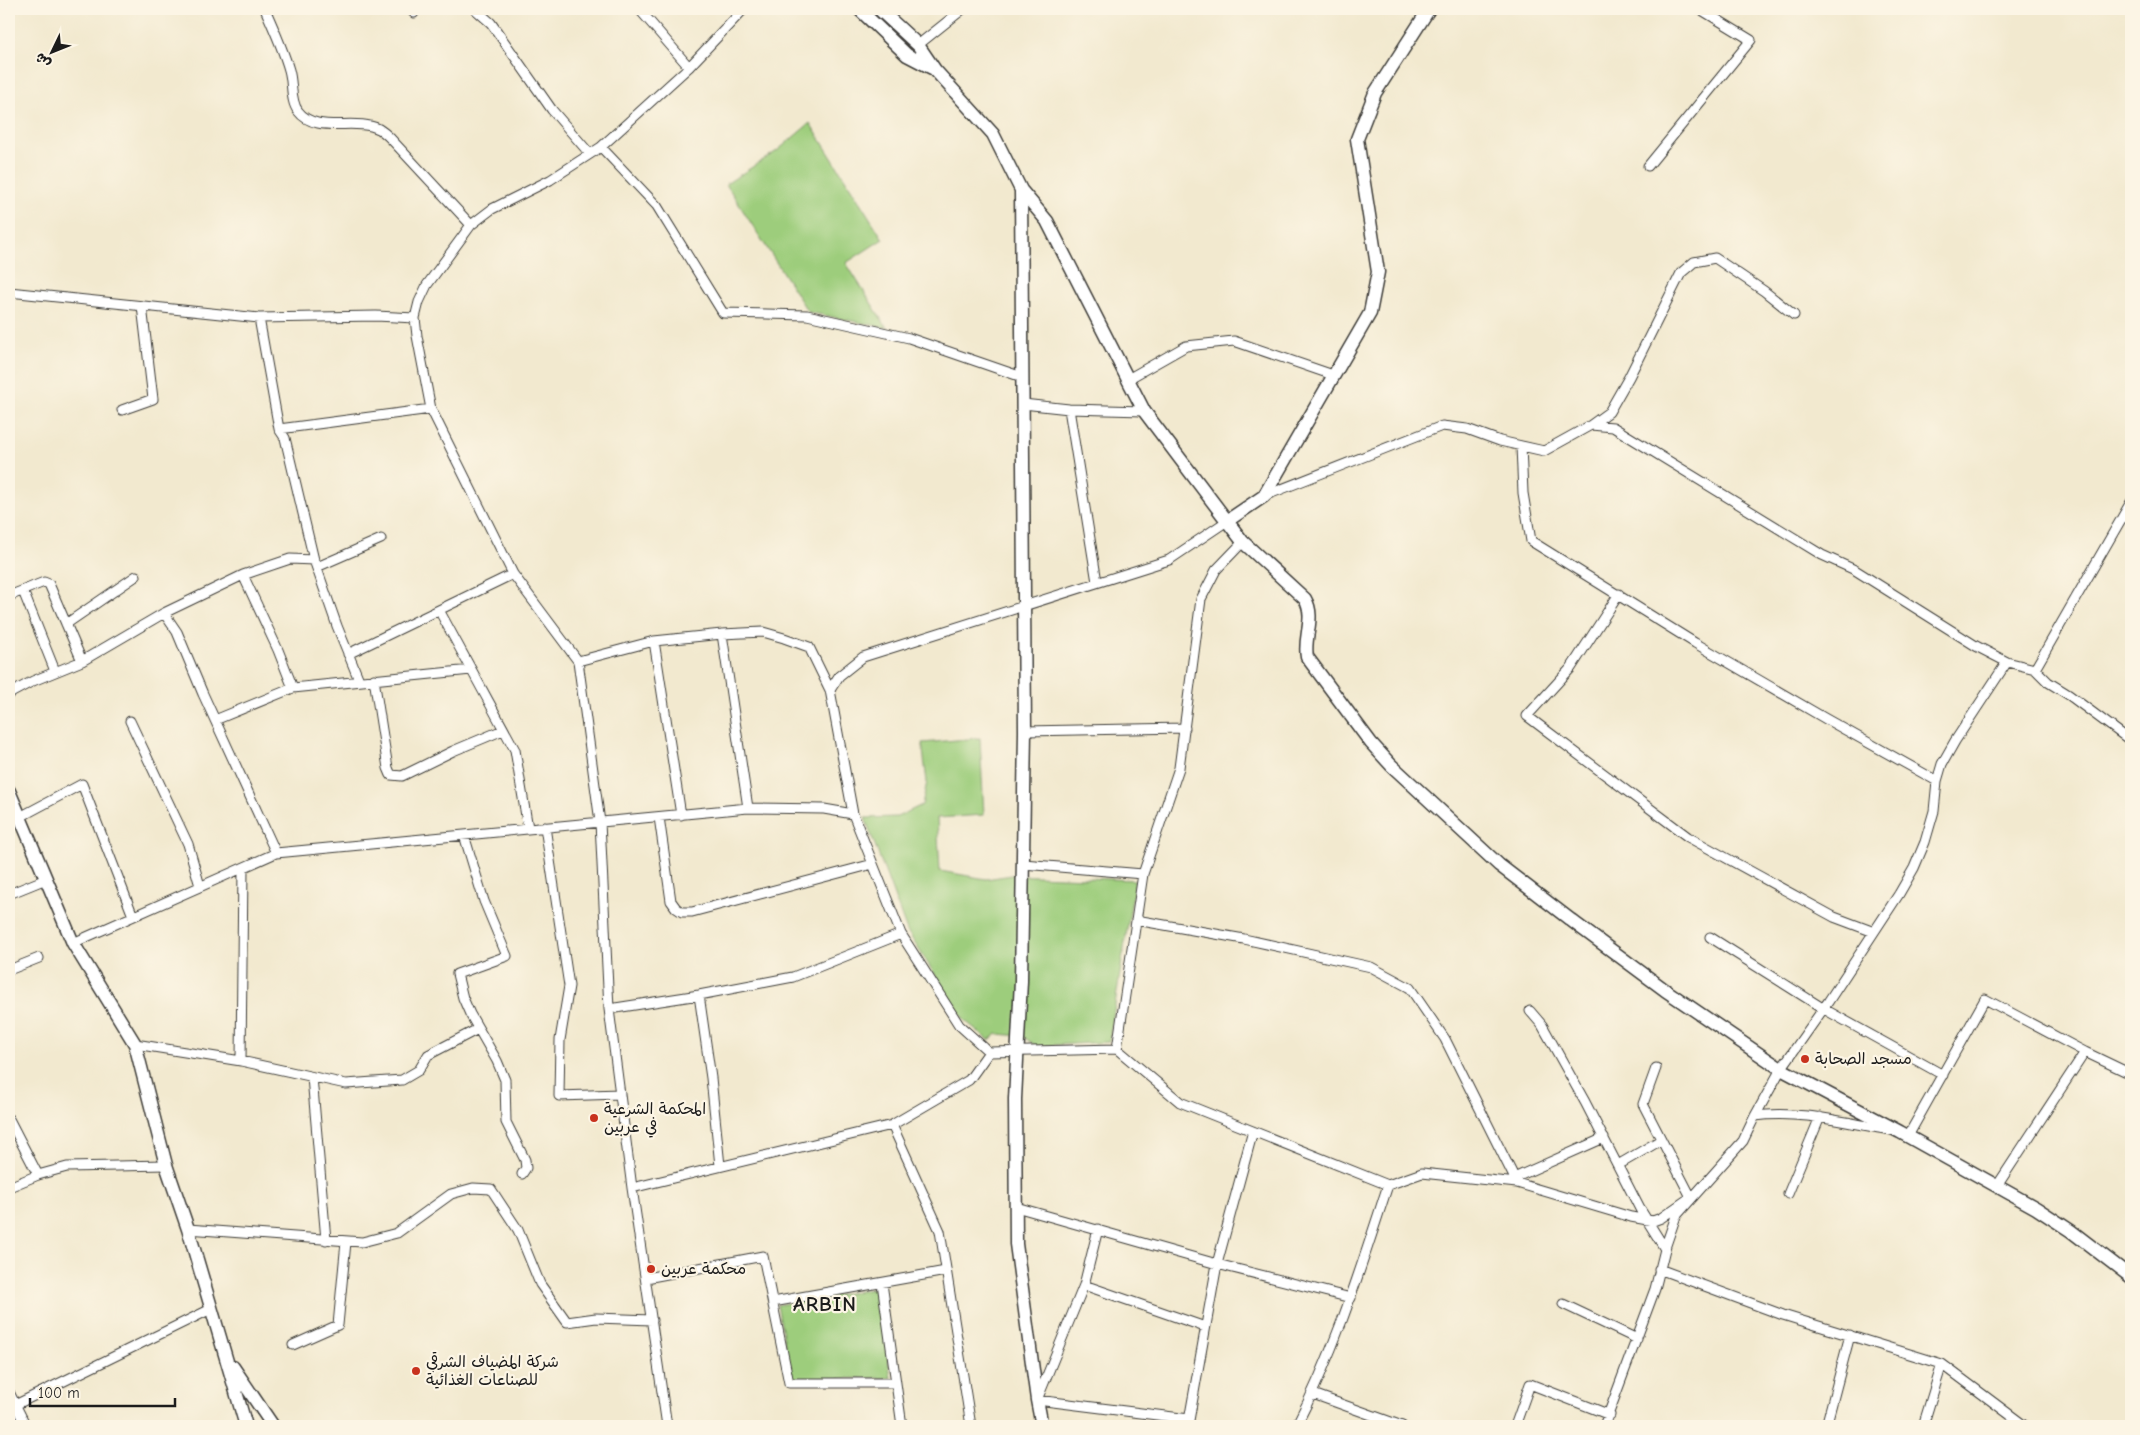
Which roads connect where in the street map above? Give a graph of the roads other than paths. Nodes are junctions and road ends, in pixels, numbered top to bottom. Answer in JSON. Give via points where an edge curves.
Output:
{"nodes":[{"id":1,"x":265,"y":9,"type":"edge"},
{"id":2,"x":475,"y":9,"type":"edge"},
{"id":3,"x":639,"y":9,"type":"edge"},
{"id":4,"x":744,"y":9,"type":"edge"},
{"id":5,"x":859,"y":9,"type":"edge"},
{"id":6,"x":879,"y":9,"type":"edge"},
{"id":7,"x":963,"y":9,"type":"edge"},
{"id":8,"x":1429,"y":9,"type":"edge"},
{"id":9,"x":1700,"y":9,"type":"edge"},
{"id":10,"x":918,"y":45,"type":"junction"},
{"id":11,"x":689,"y":67,"type":"junction"},
{"id":12,"x":936,"y":70,"type":"junction"},
{"id":13,"x":601,"y":147,"type":"junction"},
{"id":14,"x":590,"y":154,"type":"junction"},
{"id":15,"x":1648,"y":166,"type":"dead end"},
{"id":16,"x":1021,"y":190,"type":"junction"},
{"id":17,"x":471,"y":225,"type":"junction"},
{"id":18,"x":9,"y":292,"type":"edge"},
{"id":19,"x":142,"y":306,"type":"junction"},
{"id":20,"x":1794,"y":315,"type":"dead end"},
{"id":21,"x":259,"y":318,"type":"junction"},
{"id":22,"x":415,"y":318,"type":"junction"},
{"id":23,"x":1333,"y":375,"type":"junction"},
{"id":24,"x":1022,"y":377,"type":"junction"},
{"id":25,"x":1128,"y":379,"type":"junction"},
{"id":26,"x":1023,"y":404,"type":"junction"},
{"id":27,"x":431,"y":408,"type":"junction"},
{"id":28,"x":1069,"y":409,"type":"junction"},
{"id":29,"x":122,"y":410,"type":"dead end"},
{"id":30,"x":1144,"y":411,"type":"junction"},
{"id":31,"x":1591,"y":425,"type":"junction"},
{"id":32,"x":279,"y":430,"type":"junction"},
{"id":33,"x":1522,"y":446,"type":"junction"},
{"id":34,"x":1264,"y":496,"type":"junction"},
{"id":35,"x":2131,"y":502,"type":"edge"},
{"id":36,"x":1227,"y":521,"type":"junction"},
{"id":37,"x":381,"y":539,"type":"dead end"},
{"id":38,"x":1243,"y":542,"type":"junction"},
{"id":39,"x":316,"y":564,"type":"junction"},
{"id":40,"x":513,"y":574,"type":"junction"},
{"id":41,"x":243,"y":575,"type":"junction"},
{"id":42,"x":136,"y":576,"type":"dead end"},
{"id":43,"x":1098,"y":582,"type":"junction"},
{"id":44,"x":23,"y":590,"type":"junction"},
{"id":45,"x":1619,"y":594,"type":"junction"},
{"id":46,"x":9,"y":596,"type":"edge"},
{"id":47,"x":1024,"y":605,"type":"junction"},
{"id":48,"x":440,"y":610,"type":"junction"},
{"id":49,"x":164,"y":613,"type":"junction"},
{"id":50,"x":66,"y":624,"type":"junction"},
{"id":51,"x":722,"y":634,"type":"junction"},
{"id":52,"x":654,"y":641,"type":"junction"},
{"id":53,"x":348,"y":654,"type":"junction"},
{"id":54,"x":82,"y":661,"type":"junction"},
{"id":55,"x":578,"y":661,"type":"junction"},
{"id":56,"x":2007,"y":662,"type":"junction"},
{"id":57,"x":2035,"y":669,"type":"junction"},
{"id":58,"x":471,"y":670,"type":"junction"},
{"id":59,"x":55,"y":671,"type":"junction"},
{"id":60,"x":374,"y":679,"type":"junction"},
{"id":61,"x":359,"y":680,"type":"junction"},
{"id":62,"x":293,"y":688,"type":"junction"},
{"id":63,"x":830,"y":690,"type":"junction"},
{"id":64,"x":9,"y":694,"type":"edge"},
{"id":65,"x":215,"y":720,"type":"junction"},
{"id":66,"x":130,"y":721,"type":"dead end"},
{"id":67,"x":1184,"y":728,"type":"junction"},
{"id":68,"x":504,"y":730,"type":"junction"},
{"id":69,"x":1025,"y":731,"type":"junction"},
{"id":70,"x":2131,"y":741,"type":"edge"},
{"id":71,"x":1937,"y":781,"type":"junction"},
{"id":72,"x":9,"y":791,"type":"edge"},
{"id":73,"x":11,"y":803,"type":"edge"},
{"id":74,"x":748,"y":808,"type":"junction"},
{"id":75,"x":853,"y":814,"type":"junction"},
{"id":76,"x":681,"y":815,"type":"junction"},
{"id":77,"x":20,"y":817,"type":"junction"},
{"id":78,"x":659,"y":817,"type":"junction"},
{"id":79,"x":600,"y":822,"type":"junction"},
{"id":80,"x":545,"y":827,"type":"junction"},
{"id":81,"x":528,"y":828,"type":"junction"},
{"id":82,"x":464,"y":835,"type":"junction"},
{"id":83,"x":276,"y":853,"type":"junction"},
{"id":84,"x":873,"y":864,"type":"junction"},
{"id":85,"x":1023,"y":864,"type":"junction"},
{"id":86,"x":243,"y":868,"type":"junction"},
{"id":87,"x":1143,"y":874,"type":"junction"},
{"id":88,"x":46,"y":879,"type":"junction"},
{"id":89,"x":200,"y":886,"type":"junction"},
{"id":90,"x":9,"y":894,"type":"edge"},
{"id":91,"x":133,"y":916,"type":"junction"},
{"id":92,"x":1136,"y":920,"type":"junction"},
{"id":93,"x":1874,"y":932,"type":"junction"},
{"id":94,"x":901,"y":934,"type":"junction"},
{"id":95,"x":1710,"y":937,"type":"dead end"},
{"id":96,"x":73,"y":942,"type":"junction"},
{"id":97,"x":39,"y":958,"type":"dead end"},
{"id":98,"x":9,"y":970,"type":"edge"},
{"id":99,"x":699,"y":995,"type":"junction"},
{"id":100,"x":609,"y":1009,"type":"junction"},
{"id":101,"x":1824,"y":1009,"type":"junction"},
{"id":102,"x":1530,"y":1011,"type":"dead end"},
{"id":103,"x":478,"y":1030,"type":"junction"},
{"id":104,"x":135,"y":1044,"type":"junction"},
{"id":105,"x":1117,"y":1049,"type":"junction"},
{"id":106,"x":1018,"y":1051,"type":"junction"},
{"id":107,"x":989,"y":1052,"type":"junction"},
{"id":108,"x":2085,"y":1052,"type":"junction"},
{"id":109,"x":241,"y":1060,"type":"junction"},
{"id":110,"x":1656,"y":1068,"type":"dead end"},
{"id":111,"x":1781,"y":1069,"type":"junction"},
{"id":112,"x":2131,"y":1074,"type":"edge"},
{"id":113,"x":1943,"y":1075,"type":"junction"},
{"id":114,"x":312,"y":1078,"type":"junction"},
{"id":115,"x":620,"y":1094,"type":"junction"},
{"id":116,"x":1755,"y":1116,"type":"junction"},
{"id":117,"x":1820,"y":1117,"type":"junction"},
{"id":118,"x":9,"y":1119,"type":"edge"},
{"id":119,"x":892,"y":1125,"type":"junction"},
{"id":120,"x":1253,"y":1131,"type":"junction"},
{"id":121,"x":1904,"y":1134,"type":"junction"},
{"id":122,"x":1604,"y":1138,"type":"junction"},
{"id":123,"x":1661,"y":1140,"type":"junction"},
{"id":124,"x":1618,"y":1164,"type":"junction"},
{"id":125,"x":166,"y":1165,"type":"junction"},
{"id":126,"x":720,"y":1166,"type":"junction"},
{"id":127,"x":522,"y":1174,"type":"dead end"},
{"id":128,"x":38,"y":1175,"type":"junction"},
{"id":129,"x":1516,"y":1181,"type":"junction"},
{"id":130,"x":1388,"y":1185,"type":"junction"},
{"id":131,"x":1997,"y":1186,"type":"junction"},
{"id":132,"x":9,"y":1187,"type":"edge"},
{"id":133,"x":632,"y":1188,"type":"junction"},
{"id":134,"x":1788,"y":1194,"type":"dead end"},
{"id":135,"x":1691,"y":1198,"type":"junction"},
{"id":136,"x":1016,"y":1207,"type":"junction"},
{"id":137,"x":1647,"y":1219,"type":"junction"},
{"id":138,"x":188,"y":1229,"type":"junction"},
{"id":139,"x":1098,"y":1229,"type":"junction"},
{"id":140,"x":326,"y":1240,"type":"junction"},
{"id":141,"x":346,"y":1242,"type":"junction"},
{"id":142,"x":1664,"y":1249,"type":"junction"},
{"id":143,"x":1217,"y":1264,"type":"junction"},
{"id":144,"x":1659,"y":1269,"type":"junction"},
{"id":145,"x":946,"y":1271,"type":"junction"},
{"id":146,"x":2131,"y":1277,"type":"edge"},
{"id":147,"x":646,"y":1278,"type":"junction"},
{"id":148,"x":882,"y":1283,"type":"junction"},
{"id":149,"x":1084,"y":1285,"type":"junction"},
{"id":150,"x":1351,"y":1298,"type":"junction"},
{"id":151,"x":773,"y":1302,"type":"junction"},
{"id":152,"x":1563,"y":1304,"type":"dead end"},
{"id":153,"x":211,"y":1309,"type":"junction"},
{"id":154,"x":652,"y":1320,"type":"junction"},
{"id":155,"x":1205,"y":1327,"type":"junction"},
{"id":156,"x":1850,"y":1335,"type":"junction"},
{"id":157,"x":1637,"y":1339,"type":"junction"},
{"id":158,"x":293,"y":1345,"type":"dead end"},
{"id":159,"x":226,"y":1357,"type":"junction"},
{"id":160,"x":1942,"y":1364,"type":"junction"},
{"id":161,"x":896,"y":1383,"type":"junction"},
{"id":162,"x":9,"y":1392,"type":"edge"},
{"id":163,"x":1312,"y":1394,"type":"junction"},
{"id":164,"x":1037,"y":1400,"type":"junction"},
{"id":165,"x":12,"y":1406,"type":"edge"},
{"id":166,"x":1610,"y":1414,"type":"junction"},
{"id":167,"x":1189,"y":1422,"type":"edge"},
{"id":168,"x":26,"y":1426,"type":"edge"},
{"id":169,"x":246,"y":1426,"type":"edge"},
{"id":170,"x":273,"y":1426,"type":"edge"},
{"id":171,"x":667,"y":1426,"type":"edge"},
{"id":172,"x":902,"y":1426,"type":"edge"},
{"id":173,"x":971,"y":1426,"type":"edge"},
{"id":174,"x":1042,"y":1426,"type":"edge"},
{"id":175,"x":1296,"y":1426,"type":"edge"},
{"id":176,"x":1402,"y":1426,"type":"edge"},
{"id":177,"x":1515,"y":1426,"type":"edge"},
{"id":178,"x":1604,"y":1426,"type":"edge"},
{"id":179,"x":1826,"y":1426,"type":"edge"},
{"id":180,"x":1923,"y":1426,"type":"edge"},
{"id":181,"x":2026,"y":1426,"type":"edge"}],
"edges":[{"from":1,"to":17,"type":"street","via":[[290,72],[297,110],[304,118],[313,122],[379,129]]},
{"from":2,"to":14,"type":"street","via":[[491,24],[552,110]]},
{"from":3,"to":11,"type":"street"},
{"from":4,"to":11,"type":"street"},
{"from":5,"to":12,"type":"main road","via":[[906,55]]},
{"from":6,"to":10,"type":"main road"},
{"from":7,"to":10,"type":"street"},
{"from":8,"to":23,"type":"main road","via":[[1375,93],[1357,139],[1378,272],[1370,313]]},
{"from":9,"to":15,"type":"street","via":[[1751,40]]},
{"from":10,"to":12,"type":"main road"},
{"from":11,"to":13,"type":"street"},
{"from":12,"to":16,"type":"main road","via":[[993,134]]},
{"from":13,"to":14,"type":"street"},
{"from":13,"to":24,"type":"street","via":[[657,206],[723,312],[816,317],[909,338]]},
{"from":14,"to":17,"type":"street","via":[[550,180],[492,209]]},
{"from":16,"to":24,"type":"main road"},
{"from":16,"to":25,"type":"main road","via":[[1047,221]]},
{"from":17,"to":22,"type":"street","via":[[427,285]]},
{"from":18,"to":19,"type":"street"},
{"from":19,"to":21,"type":"street"},
{"from":19,"to":29,"type":"street","via":[[153,399]]},
{"from":20,"to":31,"type":"street","via":[[1715,258],[1694,262],[1681,274],[1609,412]]},
{"from":21,"to":22,"type":"street"},
{"from":21,"to":32,"type":"street"},
{"from":22,"to":27,"type":"street"},
{"from":23,"to":25,"type":"street","via":[[1234,341],[1186,346]]},
{"from":23,"to":34,"type":"main road"},
{"from":24,"to":26,"type":"main road"},
{"from":25,"to":30,"type":"main road"},
{"from":26,"to":28,"type":"street"},
{"from":26,"to":47,"type":"main road"},
{"from":27,"to":32,"type":"street"},
{"from":27,"to":40,"type":"street"},
{"from":28,"to":30,"type":"street"},
{"from":28,"to":43,"type":"street"},
{"from":30,"to":36,"type":"main road"},
{"from":31,"to":33,"type":"street","via":[[1544,451]]},
{"from":31,"to":56,"type":"street","via":[[1613,427],[1822,555],[1855,570]]},
{"from":32,"to":39,"type":"street","via":[[285,438]]},
{"from":33,"to":34,"type":"street","via":[[1500,442],[1467,429],[1442,426]]},
{"from":33,"to":45,"type":"street","via":[[1523,493],[1531,541]]},
{"from":34,"to":36,"type":"main road"},
{"from":35,"to":57,"type":"street"},
{"from":36,"to":38,"type":"main road"},
{"from":36,"to":43,"type":"street","via":[[1169,560]]},
{"from":37,"to":39,"type":"street"},
{"from":38,"to":67,"type":"street","via":[[1216,570],[1201,599]]},
{"from":38,"to":111,"type":"main road","via":[[1306,599],[1311,616],[1305,646],[1307,658],[1371,743],[1391,764],[1499,865],[1665,990]]},
{"from":39,"to":41,"type":"street","via":[[290,559]]},
{"from":39,"to":53,"type":"street"},
{"from":40,"to":48,"type":"street"},
{"from":40,"to":55,"type":"street"},
{"from":41,"to":49,"type":"street"},
{"from":41,"to":62,"type":"street"},
{"from":42,"to":50,"type":"street"},
{"from":43,"to":47,"type":"street"},
{"from":44,"to":46,"type":"street"},
{"from":44,"to":50,"type":"street","via":[[44,582],[50,584]]},
{"from":44,"to":59,"type":"street"},
{"from":45,"to":71,"type":"street","via":[[1720,657]]},
{"from":45,"to":93,"type":"street","via":[[1571,668],[1527,716],[1688,837],[1834,917]]},
{"from":47,"to":63,"type":"street","via":[[863,657],[839,676]]},
{"from":47,"to":69,"type":"main road"},
{"from":48,"to":53,"type":"street"},
{"from":48,"to":58,"type":"street"},
{"from":49,"to":54,"type":"street"},
{"from":49,"to":65,"type":"street","via":[[177,632]]},
{"from":50,"to":54,"type":"street"},
{"from":51,"to":52,"type":"street"},
{"from":51,"to":63,"type":"street","via":[[763,632],[808,647]]},
{"from":51,"to":74,"type":"street"},
{"from":52,"to":55,"type":"street"},
{"from":52,"to":76,"type":"street"},
{"from":53,"to":61,"type":"street"},
{"from":54,"to":59,"type":"street"},
{"from":55,"to":79,"type":"street"},
{"from":56,"to":57,"type":"street"},
{"from":56,"to":71,"type":"street","via":[[1955,741]]},
{"from":57,"to":70,"type":"street","via":[[2048,682]]},
{"from":58,"to":60,"type":"street"},
{"from":58,"to":68,"type":"street"},
{"from":59,"to":64,"type":"street"},
{"from":60,"to":61,"type":"street"},
{"from":60,"to":68,"type":"street","via":[[388,768],[396,777]]},
{"from":61,"to":62,"type":"street"},
{"from":62,"to":65,"type":"street"},
{"from":63,"to":75,"type":"street"},
{"from":65,"to":83,"type":"street"},
{"from":66,"to":89,"type":"street","via":[[188,844]]},
{"from":67,"to":69,"type":"street"},
{"from":67,"to":87,"type":"street","via":[[1179,768]]},
{"from":68,"to":81,"type":"street","via":[[515,750]]},
{"from":69,"to":85,"type":"main road"},
{"from":71,"to":93,"type":"street","via":[[1934,811],[1914,868]]},
{"from":72,"to":73,"type":"main road"},
{"from":73,"to":77,"type":"main road"},
{"from":74,"to":75,"type":"street","via":[[824,809]]},
{"from":74,"to":76,"type":"street"},
{"from":75,"to":84,"type":"street"},
{"from":76,"to":78,"type":"street"},
{"from":77,"to":88,"type":"main road"},
{"from":77,"to":91,"type":"street","via":[[82,784]]},
{"from":78,"to":79,"type":"street"},
{"from":78,"to":84,"type":"street","via":[[671,901],[682,912],[742,900]]},
{"from":79,"to":80,"type":"street"},
{"from":79,"to":100,"type":"street"},
{"from":80,"to":81,"type":"street"},
{"from":80,"to":115,"type":"street","via":[[570,986],[560,1040],[559,1096]]},
{"from":81,"to":82,"type":"street"},
{"from":82,"to":83,"type":"street"},
{"from":82,"to":103,"type":"street","via":[[484,900],[507,956],[457,974],[463,998]]},
{"from":83,"to":86,"type":"street"},
{"from":84,"to":94,"type":"street"},
{"from":85,"to":87,"type":"street"},
{"from":85,"to":106,"type":"main road"},
{"from":86,"to":89,"type":"street"},
{"from":86,"to":109,"type":"street"},
{"from":87,"to":92,"type":"street"},
{"from":88,"to":90,"type":"street"},
{"from":88,"to":96,"type":"main road"},
{"from":89,"to":91,"type":"street"},
{"from":91,"to":96,"type":"street"},
{"from":92,"to":105,"type":"street"},
{"from":92,"to":129,"type":"street","via":[[1244,939],[1371,967],[1410,988],[1445,1039]]},
{"from":93,"to":101,"type":"street"},
{"from":94,"to":99,"type":"street","via":[[793,977]]},
{"from":94,"to":107,"type":"street","via":[[959,1025]]},
{"from":95,"to":101,"type":"street"},
{"from":96,"to":104,"type":"main road"},
{"from":97,"to":98,"type":"street"},
{"from":99,"to":100,"type":"street"},
{"from":99,"to":126,"type":"street"},
{"from":100,"to":115,"type":"street"},
{"from":101,"to":111,"type":"street"},
{"from":101,"to":113,"type":"street"},
{"from":102,"to":122,"type":"street","via":[[1542,1025]]},
{"from":103,"to":114,"type":"street","via":[[428,1055],[419,1070],[402,1080],[346,1084]]},
{"from":103,"to":127,"type":"street","via":[[505,1080],[506,1122],[525,1160],[526,1168]]},
{"from":104,"to":109,"type":"street"},
{"from":104,"to":125,"type":"main road"},
{"from":105,"to":106,"type":"street"},
{"from":105,"to":120,"type":"street","via":[[1180,1102]]},
{"from":106,"to":107,"type":"street"},
{"from":106,"to":136,"type":"main road"},
{"from":107,"to":119,"type":"street","via":[[969,1080]]},
{"from":108,"to":112,"type":"street"},
{"from":108,"to":113,"type":"street","via":[[1985,999]]},
{"from":108,"to":131,"type":"street"},
{"from":109,"to":114,"type":"street"},
{"from":110,"to":123,"type":"street","via":[[1642,1104]]},
{"from":111,"to":116,"type":"street"},
{"from":111,"to":121,"type":"main road"},
{"from":113,"to":121,"type":"street"},
{"from":114,"to":140,"type":"street"},
{"from":115,"to":133,"type":"street"},
{"from":116,"to":117,"type":"street"},
{"from":116,"to":135,"type":"street","via":[[1744,1141]]},
{"from":117,"to":121,"type":"street"},
{"from":117,"to":134,"type":"street"},
{"from":118,"to":128,"type":"street"},
{"from":119,"to":126,"type":"street"},
{"from":119,"to":145,"type":"street","via":[[940,1231]]},
{"from":120,"to":130,"type":"street"},
{"from":120,"to":143,"type":"street"},
{"from":121,"to":131,"type":"main road"},
{"from":122,"to":124,"type":"street"},
{"from":122,"to":129,"type":"street"},
{"from":123,"to":124,"type":"street"},
{"from":123,"to":135,"type":"street"},
{"from":124,"to":137,"type":"street"},
{"from":125,"to":128,"type":"street","via":[[67,1167]]},
{"from":125,"to":138,"type":"main road"},
{"from":126,"to":133,"type":"street"},
{"from":128,"to":132,"type":"street"},
{"from":129,"to":130,"type":"street","via":[[1422,1173]]},
{"from":129,"to":137,"type":"street","via":[[1630,1217]]},
{"from":130,"to":150,"type":"street"},
{"from":131,"to":146,"type":"main road","via":[[2071,1231]]},
{"from":133,"to":147,"type":"street"},
{"from":135,"to":137,"type":"street","via":[[1661,1218]]},
{"from":135,"to":142,"type":"street","via":[[1676,1216]]},
{"from":136,"to":139,"type":"street"},
{"from":136,"to":164,"type":"main road","via":[[1016,1244]]},
{"from":137,"to":142,"type":"street"},
{"from":138,"to":140,"type":"street"},
{"from":138,"to":153,"type":"main road"},
{"from":139,"to":143,"type":"street"},
{"from":139,"to":149,"type":"street"},
{"from":140,"to":141,"type":"street"},
{"from":141,"to":154,"type":"street","via":[[362,1242],[397,1233],[451,1194],[473,1188],[491,1189],[518,1230],[540,1284],[568,1322],[596,1318]]},
{"from":141,"to":158,"type":"street","via":[[338,1325]]},
{"from":142,"to":144,"type":"street"},
{"from":143,"to":150,"type":"street"},
{"from":143,"to":155,"type":"street"},
{"from":144,"to":156,"type":"street","via":[[1783,1315]]},
{"from":144,"to":157,"type":"street"},
{"from":145,"to":148,"type":"street"},
{"from":145,"to":173,"type":"street"},
{"from":147,"to":151,"type":"street","via":[[764,1256]]},
{"from":147,"to":154,"type":"street"},
{"from":148,"to":151,"type":"street"},
{"from":148,"to":161,"type":"street"},
{"from":149,"to":155,"type":"street"},
{"from":149,"to":164,"type":"street"},
{"from":150,"to":163,"type":"street"},
{"from":151,"to":161,"type":"street","via":[[789,1383]]},
{"from":152,"to":157,"type":"street"},
{"from":153,"to":159,"type":"main road"},
{"from":153,"to":165,"type":"street"},
{"from":154,"to":171,"type":"street"},
{"from":155,"to":167,"type":"street"},
{"from":156,"to":160,"type":"street"},
{"from":156,"to":179,"type":"street"},
{"from":157,"to":166,"type":"street"},
{"from":159,"to":169,"type":"main road"},
{"from":159,"to":170,"type":"main road"},
{"from":160,"to":180,"type":"street"},
{"from":160,"to":181,"type":"street"},
{"from":161,"to":172,"type":"street"},
{"from":162,"to":165,"type":"street"},
{"from":163,"to":175,"type":"street"},
{"from":163,"to":176,"type":"street"},
{"from":164,"to":167,"type":"street"},
{"from":164,"to":174,"type":"main road"},
{"from":165,"to":168,"type":"street"},
{"from":166,"to":177,"type":"street","via":[[1530,1384]]},
{"from":166,"to":178,"type":"street"}]}
